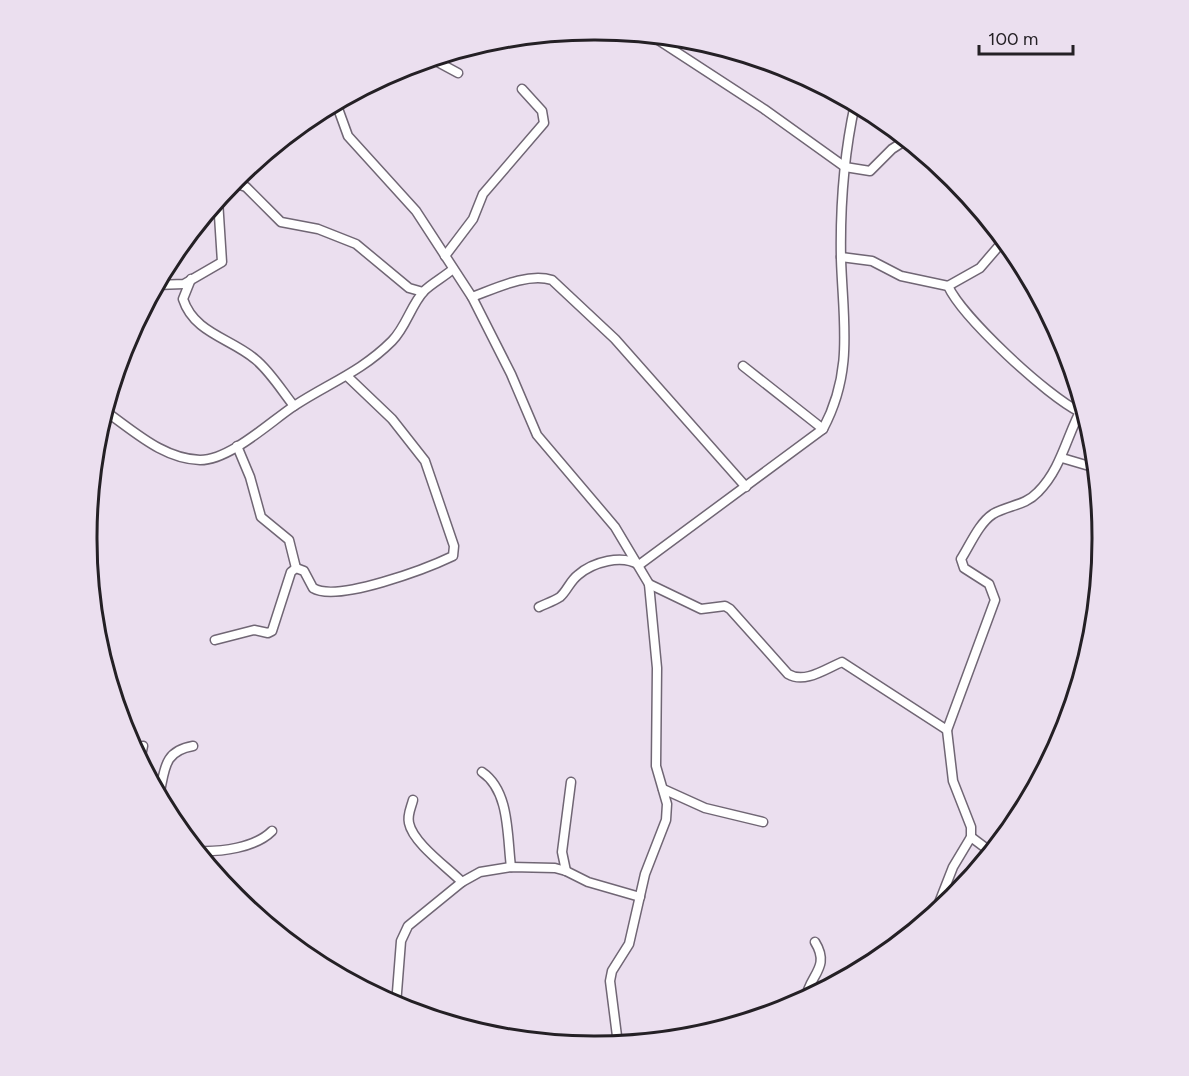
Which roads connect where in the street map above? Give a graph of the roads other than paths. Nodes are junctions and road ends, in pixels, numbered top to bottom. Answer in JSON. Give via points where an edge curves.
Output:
{"nodes":[{"id":1,"x":668,"y":46,"type":"edge"},
{"id":2,"x":442,"y":65,"type":"edge"},
{"id":3,"x":458,"y":73,"type":"dead end"},
{"id":4,"x":522,"y":89,"type":"dead end"},
{"id":5,"x":339,"y":111,"type":"edge"},
{"id":6,"x":853,"y":113,"type":"edge"},
{"id":7,"x":899,"y":145,"type":"edge"},
{"id":8,"x":844,"y":167,"type":"junction"},
{"id":9,"x":243,"y":186,"type":"edge"},
{"id":10,"x":219,"y":212,"type":"edge"},
{"id":11,"x":998,"y":247,"type":"edge"},
{"id":12,"x":446,"y":256,"type":"junction"},
{"id":13,"x":842,"y":257,"type":"junction"},
{"id":14,"x":453,"y":269,"type":"junction"},
{"id":15,"x":191,"y":279,"type":"junction"},
{"id":16,"x":166,"y":285,"type":"edge"},
{"id":17,"x":948,"y":286,"type":"junction"},
{"id":18,"x":423,"y":292,"type":"junction"},
{"id":19,"x":472,"y":297,"type":"junction"},
{"id":20,"x":743,"y":366,"type":"dead end"},
{"id":21,"x":348,"y":377,"type":"junction"},
{"id":22,"x":294,"y":406,"type":"junction"},
{"id":23,"x":1075,"y":407,"type":"edge"},
{"id":24,"x":112,"y":416,"type":"edge"},
{"id":25,"x":1077,"y":419,"type":"edge"},
{"id":26,"x":823,"y":429,"type":"junction"},
{"id":27,"x":237,"y":446,"type":"junction"},
{"id":28,"x":1062,"y":458,"type":"junction"},
{"id":29,"x":1087,"y":465,"type":"edge"},
{"id":30,"x":746,"y":487,"type":"junction"},
{"id":31,"x":639,"y":565,"type":"junction"},
{"id":32,"x":296,"y":568,"type":"junction"},
{"id":33,"x":649,"y":584,"type":"junction"},
{"id":34,"x":539,"y":607,"type":"dead end"},
{"id":35,"x":216,"y":640,"type":"dead end"},
{"id":36,"x":947,"y":730,"type":"junction"},
{"id":37,"x":193,"y":746,"type":"dead end"},
{"id":38,"x":482,"y":772,"type":"dead end"},
{"id":39,"x":571,"y":782,"type":"dead end"},
{"id":40,"x":162,"y":784,"type":"edge"},
{"id":41,"x":663,"y":789,"type":"junction"},
{"id":42,"x":413,"y":800,"type":"dead end"},
{"id":43,"x":763,"y":822,"type":"dead end"},
{"id":44,"x":272,"y":831,"type":"dead end"},
{"id":45,"x":971,"y":837,"type":"junction"},
{"id":46,"x":984,"y":847,"type":"edge"},
{"id":47,"x":207,"y":850,"type":"edge"},
{"id":48,"x":511,"y":867,"type":"junction"},
{"id":49,"x":566,"y":871,"type":"junction"},
{"id":50,"x":462,"y":882,"type":"junction"},
{"id":51,"x":942,"y":893,"type":"edge"},
{"id":52,"x":640,"y":897,"type":"junction"},
{"id":53,"x":815,"y":942,"type":"dead end"},
{"id":54,"x":811,"y":986,"type":"edge"},
{"id":55,"x":397,"y":995,"type":"edge"},
{"id":56,"x":617,"y":1035,"type":"edge"}],
"edges":[{"from":1,"to":8,"type":"street"},
{"from":2,"to":3,"type":"street"},
{"from":4,"to":12,"type":"street","via":[[543,111],[544,123],[483,194],[472,219]]},
{"from":5,"to":12,"type":"street","via":[[348,136],[416,211]]},
{"from":6,"to":8,"type":"street"},
{"from":7,"to":8,"type":"street","via":[[870,171]]},
{"from":8,"to":13,"type":"street"},
{"from":9,"to":18,"type":"street","via":[[281,222],[318,229],[357,244],[410,288]]},
{"from":10,"to":15,"type":"street","via":[[222,262]]},
{"from":11,"to":17,"type":"street","via":[[980,268]]},
{"from":12,"to":14,"type":"street"},
{"from":13,"to":17,"type":"street","via":[[872,261],[901,276]]},
{"from":13,"to":26,"type":"street","via":[[845,360],[838,396]]},
{"from":14,"to":18,"type":"street"},
{"from":14,"to":19,"type":"street"},
{"from":15,"to":16,"type":"street","via":[[177,286]]},
{"from":15,"to":22,"type":"street","via":[[183,299],[193,318],[256,359]]},
{"from":17,"to":23,"type":"street","via":[[959,303],[1027,373],[1062,404]]},
{"from":18,"to":21,"type":"street","via":[[394,339]]},
{"from":19,"to":30,"type":"street","via":[[532,279],[552,280],[615,339]]},
{"from":19,"to":31,"type":"street","via":[[537,435],[615,527]]},
{"from":20,"to":26,"type":"street"},
{"from":21,"to":22,"type":"street"},
{"from":21,"to":32,"type":"street","via":[[392,419],[425,461],[454,546],[453,556],[373,585],[330,593],[313,588],[304,571]]},
{"from":22,"to":27,"type":"street"},
{"from":24,"to":27,"type":"street","via":[[165,453],[207,459]]},
{"from":25,"to":28,"type":"street"},
{"from":26,"to":30,"type":"street"},
{"from":27,"to":32,"type":"street","via":[[261,517],[289,540]]},
{"from":28,"to":29,"type":"street"},
{"from":28,"to":36,"type":"street","via":[[1030,500],[986,520],[961,559],[964,568],[989,585],[994,600]]},
{"from":30,"to":31,"type":"street"},
{"from":31,"to":33,"type":"street"},
{"from":31,"to":34,"type":"street","via":[[622,560],[591,566],[577,575],[563,594]]},
{"from":32,"to":35,"type":"street","via":[[291,572],[272,631],[254,630]]},
{"from":33,"to":36,"type":"street","via":[[701,609],[730,609],[795,679],[842,662],[848,664]]},
{"from":33,"to":41,"type":"street","via":[[657,668],[656,766]]},
{"from":36,"to":45,"type":"street","via":[[952,781],[971,827]]},
{"from":37,"to":40,"type":"street","via":[[175,750],[169,757]]},
{"from":38,"to":48,"type":"street","via":[[497,787]]},
{"from":39,"to":49,"type":"street","via":[[562,852]]},
{"from":41,"to":43,"type":"street","via":[[705,808]]},
{"from":41,"to":52,"type":"street","via":[[668,804],[666,820]]},
{"from":42,"to":50,"type":"street","via":[[409,824],[416,838]]},
{"from":44,"to":47,"type":"street","via":[[250,845]]},
{"from":45,"to":46,"type":"street"},
{"from":45,"to":51,"type":"street"},
{"from":48,"to":49,"type":"street"},
{"from":48,"to":50,"type":"street","via":[[480,873]]},
{"from":49,"to":52,"type":"street","via":[[588,882]]},
{"from":50,"to":55,"type":"street","via":[[408,926],[401,941]]},
{"from":52,"to":56,"type":"street","via":[[629,944],[610,981]]},
{"from":53,"to":54,"type":"street","via":[[821,960]]}]}
